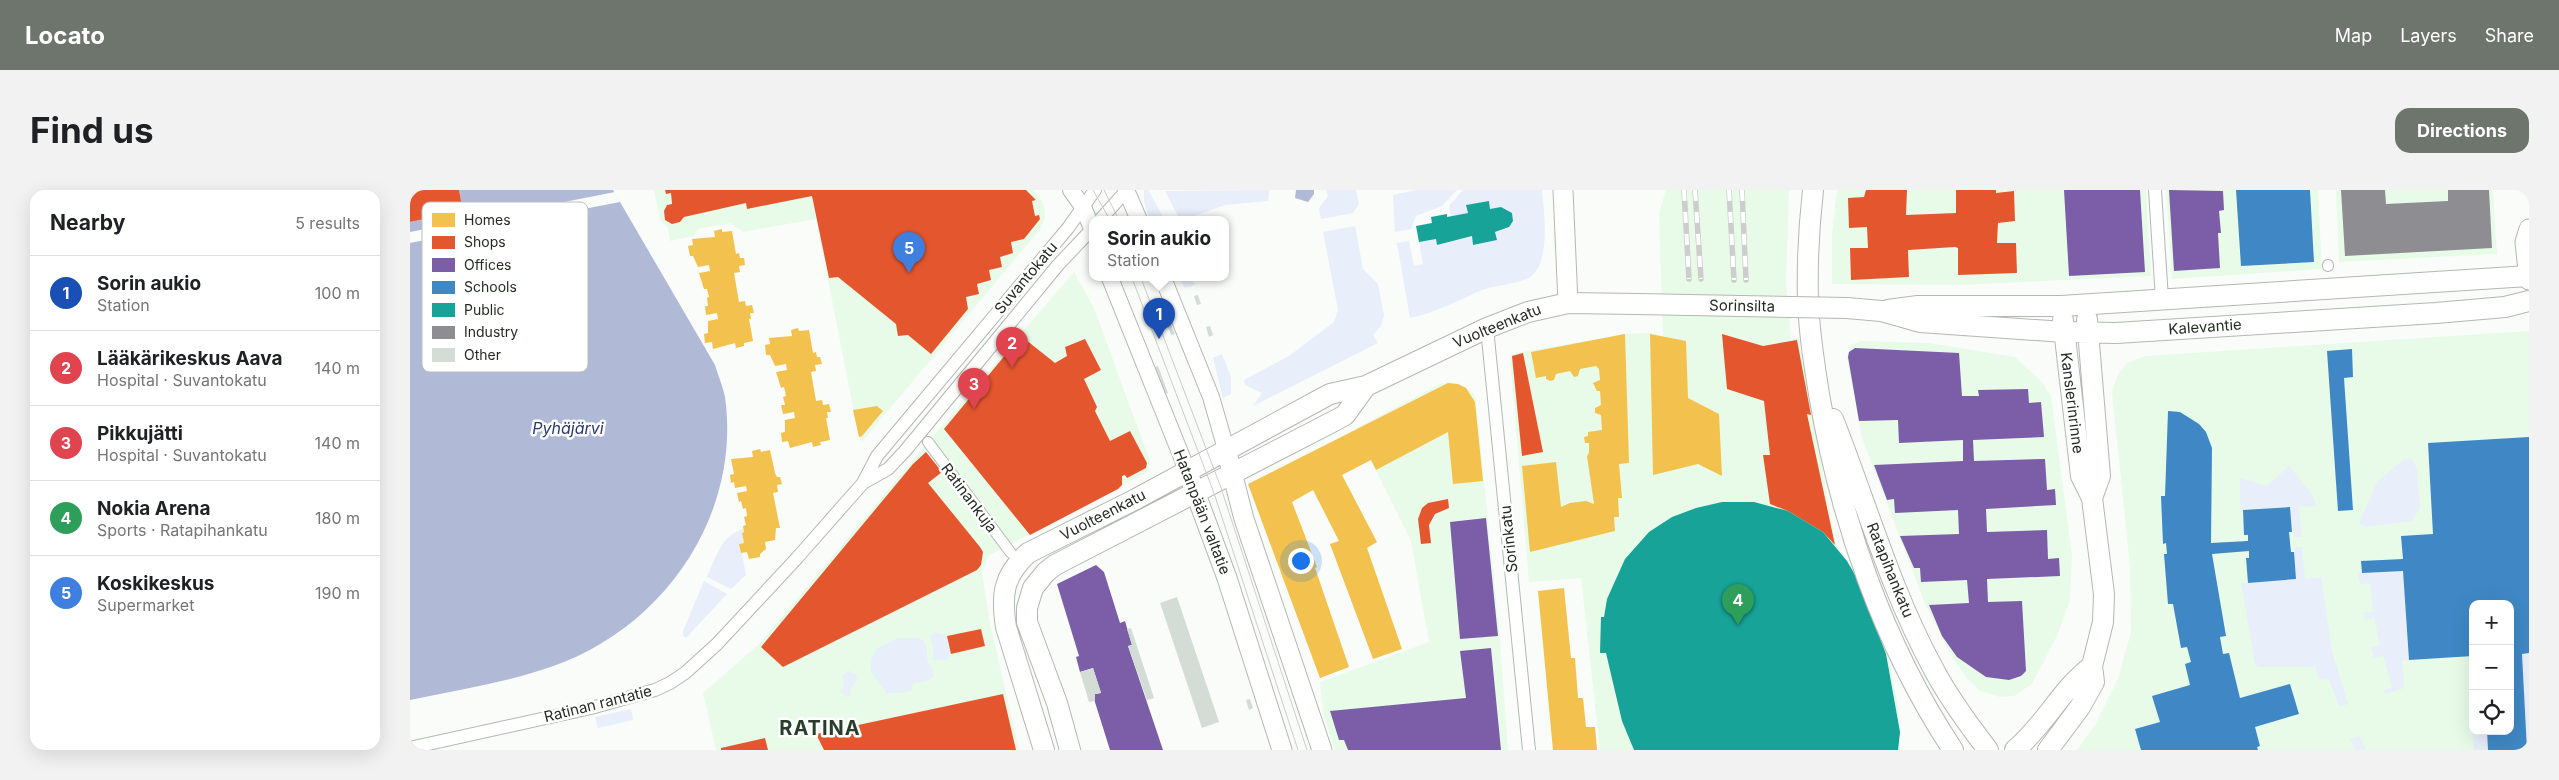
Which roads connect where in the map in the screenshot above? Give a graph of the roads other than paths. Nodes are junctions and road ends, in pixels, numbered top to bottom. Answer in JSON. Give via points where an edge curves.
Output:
{"nodes":[{"id":1,"x":1071,"y":190,"type":"edge"},
{"id":2,"x":1095,"y":190,"type":"edge"},
{"id":3,"x":1126,"y":190,"type":"edge"},
{"id":4,"x":1563,"y":190,"type":"edge"},
{"id":5,"x":1813,"y":190,"type":"edge"},
{"id":6,"x":2155,"y":190,"type":"edge"},
{"id":7,"x":1083,"y":207,"type":"junction"},
{"id":8,"x":1104,"y":216,"type":"edge"},
{"id":9,"x":1137,"y":216,"type":"edge"},
{"id":10,"x":1089,"y":218,"type":"edge"},
{"id":11,"x":2529,"y":229,"type":"edge"},
{"id":12,"x":1089,"y":232,"type":"edge"},
{"id":13,"x":2529,"y":278,"type":"edge"},
{"id":14,"x":1111,"y":281,"type":"edge"},
{"id":15,"x":1164,"y":281,"type":"edge"},
{"id":16,"x":2162,"y":300,"type":"junction"},
{"id":17,"x":2529,"y":301,"type":"edge"},
{"id":18,"x":1568,"y":303,"type":"junction"},
{"id":19,"x":1637,"y":304,"type":"joint"},
{"id":20,"x":2086,"y":304,"type":"junction"},
{"id":21,"x":2062,"y":306,"type":"junction"},
{"id":22,"x":1847,"y":308,"type":"joint"},
{"id":23,"x":1881,"y":311,"type":"junction"},
{"id":24,"x":1487,"y":328,"type":"junction"},
{"id":25,"x":2064,"y":332,"type":"junction"},
{"id":26,"x":2088,"y":333,"type":"junction"},
{"id":27,"x":1817,"y":378,"type":"junction"},
{"id":28,"x":1366,"y":386,"type":"junction"},
{"id":29,"x":928,"y":442,"type":"dead end"},
{"id":30,"x":1226,"y":449,"type":"junction"},
{"id":31,"x":1187,"y":470,"type":"junction"},
{"id":32,"x":1234,"y":474,"type":"junction"},
{"id":33,"x":863,"y":483,"type":"junction"},
{"id":34,"x":1195,"y":492,"type":"junction"},
{"id":35,"x":2092,"y":498,"type":"junction"},
{"id":36,"x":1011,"y":553,"type":"dead end"},
{"id":37,"x":797,"y":558,"type":"joint"},
{"id":38,"x":2092,"y":666,"type":"junction"},
{"id":39,"x":410,"y":748,"type":"edge"},
{"id":40,"x":1044,"y":750,"type":"edge"},
{"id":41,"x":1070,"y":750,"type":"edge"},
{"id":42,"x":1282,"y":750,"type":"edge"},
{"id":43,"x":1322,"y":750,"type":"edge"},
{"id":44,"x":1530,"y":750,"type":"edge"},
{"id":45,"x":1953,"y":750,"type":"edge"},
{"id":46,"x":1988,"y":750,"type":"edge"},
{"id":47,"x":2015,"y":750,"type":"edge"},
{"id":48,"x":2048,"y":750,"type":"edge"}],
"edges":[{"from":1,"to":7,"type":"street"},
{"from":2,"to":7,"type":"street","name":"Suvantokatu"},
{"from":3,"to":8,"type":"street","name":"Suvantokatu"},
{"from":3,"to":9,"type":"street"},
{"from":4,"to":18,"type":"main road"},
{"from":5,"to":27,"type":"main road","name":"Ratapihankatu","via":[[1808,300]]},
{"from":6,"to":16,"type":"street"},
{"from":7,"to":10,"type":"street"},
{"from":7,"to":33,"type":"street","name":"Suvantokatu","via":[[877,456]]},
{"from":11,"to":13,"type":"main road","via":[[2526,242]]},
{"from":12,"to":33,"type":"street","name":"Suvantokatu","via":[[1058,265],[899,457],[888,469]]},
{"from":13,"to":16,"type":"main road","name":"Kalevantie"},
{"from":14,"to":31,"type":"street","name":"Hatanpään valtatie"},
{"from":15,"to":30,"type":"street","via":[[1211,397]]},
{"from":16,"to":20,"type":"main road","name":"Kalevantie"},
{"from":17,"to":26,"type":"main road","name":"Kalevantie","via":[[2436,313]]},
{"from":18,"to":19,"type":"main road","name":"Vuolteenkatu"},
{"from":18,"to":24,"type":"main road","name":"Vuolteenkatu","via":[[1528,312]]},
{"from":19,"to":22,"type":"main road","name":"Sorinsilta","bridge":true},
{"from":20,"to":21,"type":"main road","name":"Kalevantie"},
{"from":20,"to":26,"type":"main road","name":"Kanslerinrinne"},
{"from":21,"to":23,"type":"main road","name":"Kalevantie","via":[[1918,306]]},
{"from":21,"to":25,"type":"main road","name":"Kanslerinrinne"},
{"from":22,"to":23,"type":"main road","name":"Kalevantie"},
{"from":23,"to":25,"type":"main road","name":"Kalevantie","via":[[1920,322]]},
{"from":24,"to":28,"type":"main road","name":"Vuolteenkatu"},
{"from":24,"to":44,"type":"street","name":"Sorinkatu"},
{"from":25,"to":26,"type":"main road","name":"Kalevantie"},
{"from":25,"to":35,"type":"main road","name":"Kanslerinrinne","via":[[2082,476]]},
{"from":26,"to":35,"type":"main road","name":"Kanslerinrinne","via":[[2100,476]]},
{"from":27,"to":45,"type":"main road","name":"Ratapihankatu","via":[[1840,496],[1860,560],[1910,677]]},
{"from":27,"to":46,"type":"main road","name":"Ratapihankatu","via":[[1892,578],[1919,640],[1948,694]]},
{"from":28,"to":30,"type":"main road","name":"Vuolteenkatu","via":[[1330,394]]},
{"from":28,"to":32,"type":"main road","name":"Vuolteenkatu","via":[[1345,415]]},
{"from":29,"to":36,"type":"street","name":"Ratinankuja"},
{"from":30,"to":31,"type":"main road","name":"Vuolteenkatu"},
{"from":30,"to":32,"type":"main road"},
{"from":31,"to":34,"type":"main road","name":"Hatanpään valtatie"},
{"from":31,"to":40,"type":"main road","name":"Vuolteenkatu","via":[[1136,500],[1028,553],[1009,576],[1004,590],[1006,627]]},
{"from":32,"to":34,"type":"main road","name":"Vuolteenkatu"},
{"from":32,"to":43,"type":"main road","via":[[1244,519]]},
{"from":33,"to":37,"type":"street","name":"Suvantokatu"},
{"from":34,"to":41,"type":"main road","name":"Vuolteenkatu","via":[[1055,565],[1033,588],[1027,622],[1057,702]]},
{"from":34,"to":42,"type":"main road","name":"Hatanpään valtatie","via":[[1227,578]]},
{"from":35,"to":38,"type":"main road","name":"Kanslerinrinne","via":[[2105,605],[2104,622]]},
{"from":37,"to":39,"type":"street","name":"Ratinan rantatie","via":[[717,644],[685,674],[670,683],[591,708]]},
{"from":38,"to":47,"type":"main road","via":[[2077,677],[2049,716]]},
{"from":38,"to":48,"type":"main road","name":"Kanslerinrinne","via":[[2094,682]]}]}
